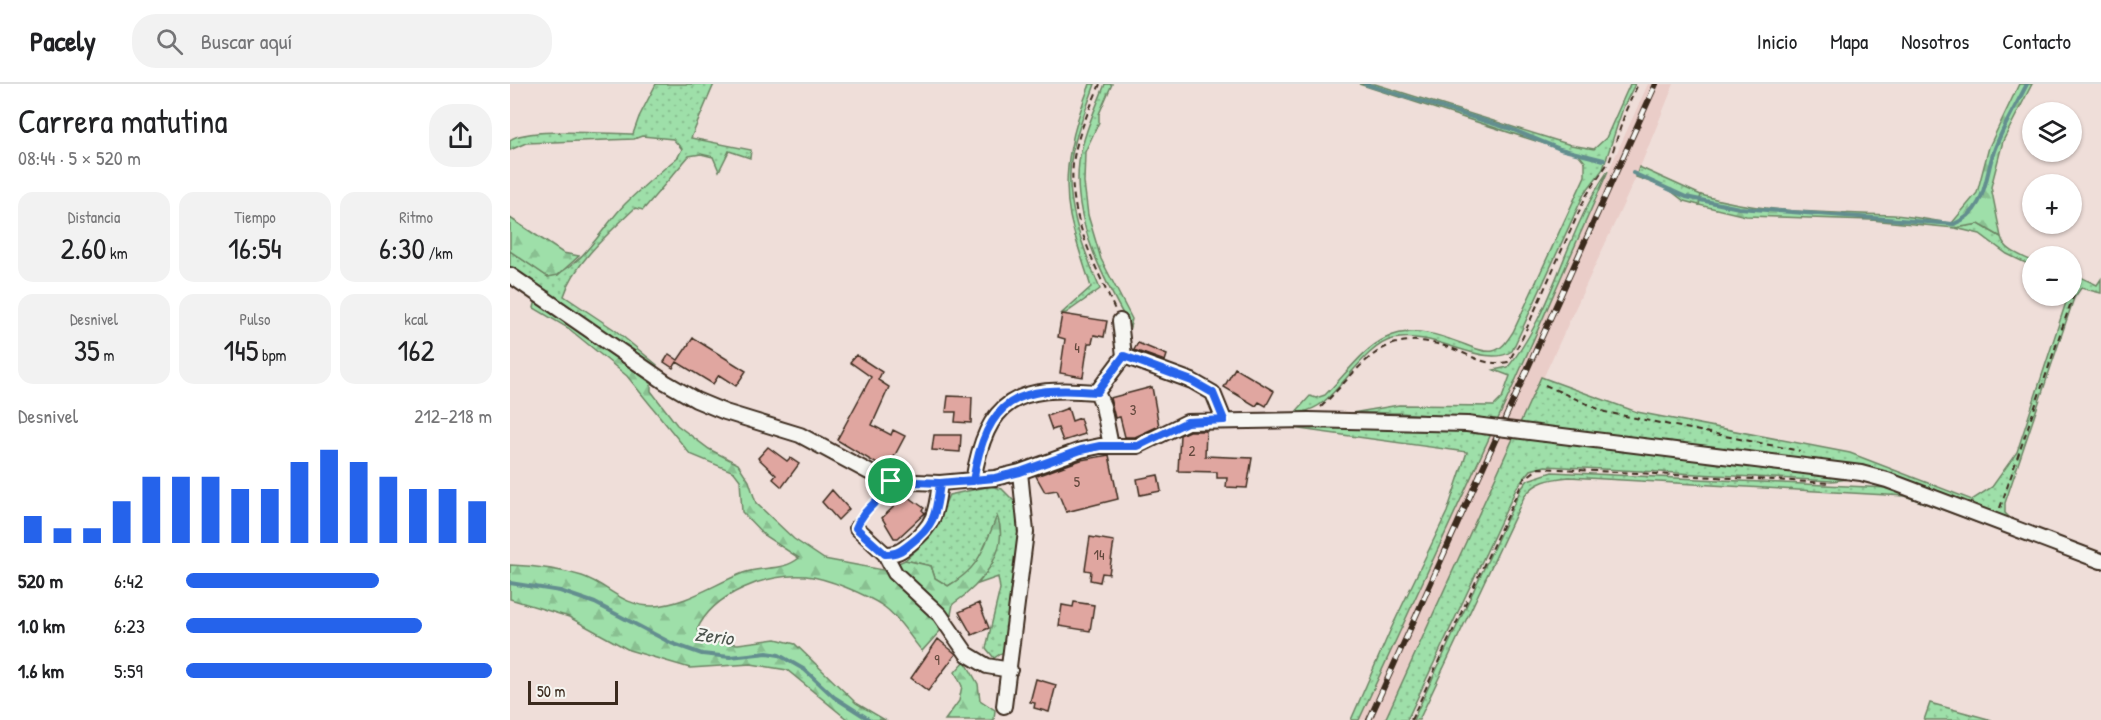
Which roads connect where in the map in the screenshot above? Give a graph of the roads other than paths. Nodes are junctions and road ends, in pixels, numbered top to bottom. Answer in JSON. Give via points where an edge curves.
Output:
{"nodes":[{"id":1,"x":510,"y":275,"type":"edge"},
{"id":2,"x":1120,"y":321,"type":"road end"},
{"id":3,"x":1124,"y":356,"type":"junction"},
{"id":4,"x":1097,"y":392,"type":"junction"},
{"id":5,"x":1224,"y":420,"type":"junction"},
{"id":6,"x":1111,"y":446,"type":"junction"},
{"id":7,"x":1020,"y":472,"type":"junction"},
{"id":8,"x":973,"y":481,"type":"junction"},
{"id":9,"x":940,"y":483,"type":"junction"},
{"id":10,"x":856,"y":528,"type":"road end"},
{"id":11,"x":885,"y":554,"type":"junction"},
{"id":12,"x":2101,"y":561,"type":"edge"},
{"id":13,"x":1010,"y":669,"type":"junction"},
{"id":14,"x":1004,"y":706,"type":"dead end"}],
"edges":[{"from":1,"to":9,"type":"street","via":[[696,400],[800,435],[891,481]]},
{"from":2,"to":3,"type":"street"},
{"from":3,"to":4,"type":"street"},
{"from":3,"to":5,"type":"street","via":[[1192,381],[1213,393]]},
{"from":4,"to":6,"type":"street"},
{"from":4,"to":8,"type":"street","via":[[1037,391],[1008,402],[993,420],[978,453]]},
{"from":5,"to":6,"type":"street","via":[[1187,422],[1138,446]]},
{"from":5,"to":12,"type":"street","bridge":true,"via":[[1467,424],[1861,473]]},
{"from":6,"to":7,"type":"street","via":[[1081,450]]},
{"from":7,"to":8,"type":"street"},
{"from":7,"to":13,"type":"street","via":[[1026,532]]},
{"from":8,"to":9,"type":"street"},
{"from":9,"to":11,"type":"street","via":[[936,513],[928,531],[898,554]]},
{"from":10,"to":11,"type":"street"},
{"from":11,"to":13,"type":"street","via":[[895,573],[939,615],[967,654],[987,666]]},
{"from":13,"to":14,"type":"street"}]}
